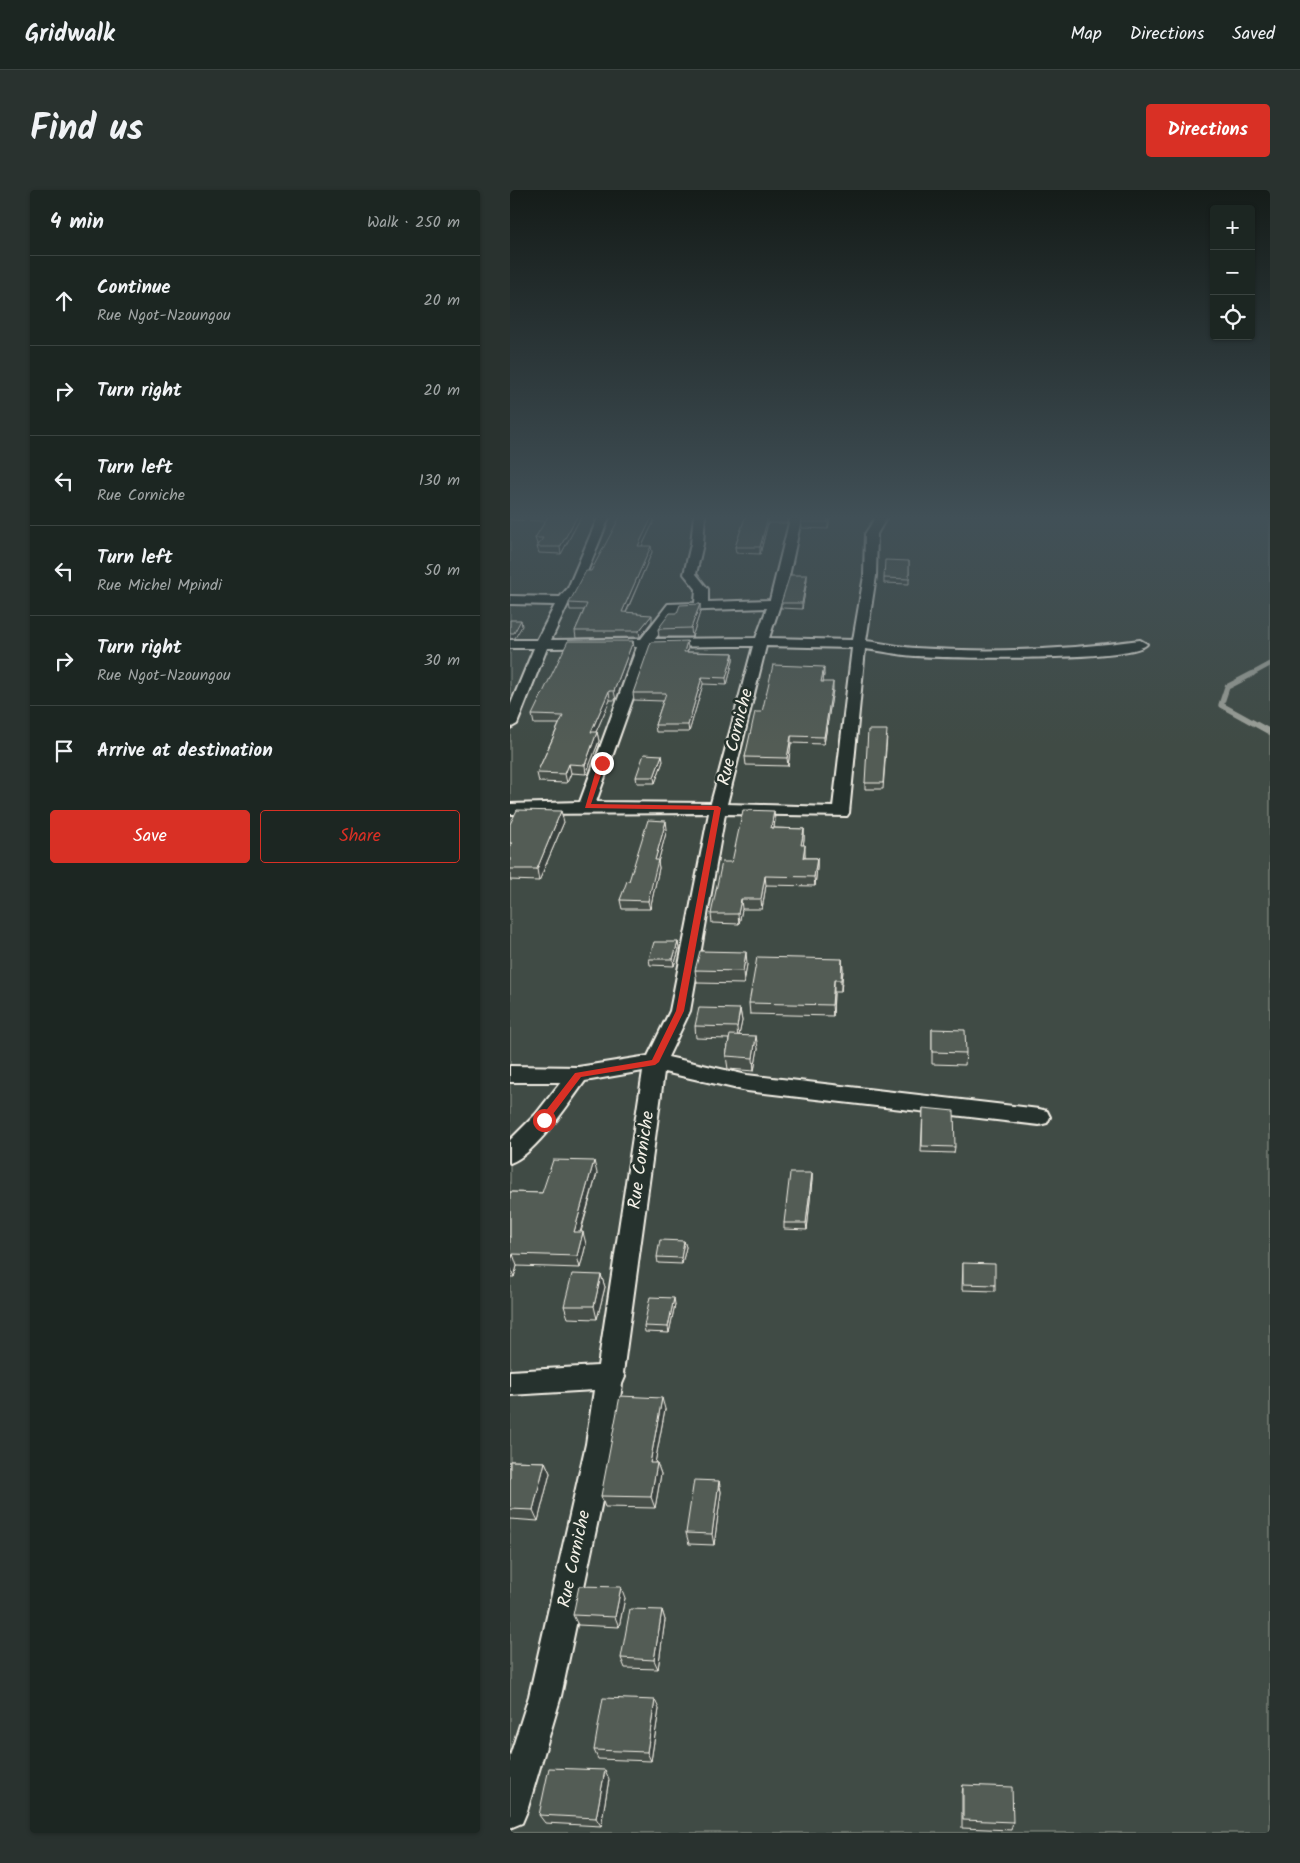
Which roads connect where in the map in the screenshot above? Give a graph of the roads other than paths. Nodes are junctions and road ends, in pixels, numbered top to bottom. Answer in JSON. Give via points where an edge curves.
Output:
{"nodes":[{"id":1,"x":572,"y":592,"type":"edge"},
{"id":2,"x":702,"y":592,"type":"edge"},
{"id":3,"x":777,"y":592,"type":"edge"},
{"id":4,"x":867,"y":592,"type":"edge"},
{"id":5,"x":510,"y":600,"type":"edge"},
{"id":6,"x":563,"y":601,"type":"junction"},
{"id":7,"x":774,"y":604,"type":"junction"},
{"id":8,"x":701,"y":606,"type":"junction"},
{"id":9,"x":646,"y":641,"type":"junction"},
{"id":10,"x":510,"y":644,"type":"edge"},
{"id":11,"x":542,"y":644,"type":"junction"},
{"id":12,"x":760,"y":644,"type":"junction"},
{"id":13,"x":859,"y":644,"type":"junction"},
{"id":14,"x":1140,"y":644,"type":"dead end"},
{"id":15,"x":510,"y":724,"type":"edge"},
{"id":16,"x":587,"y":806,"type":"junction"},
{"id":17,"x":718,"y":808,"type":"junction"},
{"id":18,"x":510,"y":809,"type":"edge"},
{"id":19,"x":655,"y":1062,"type":"junction"},
{"id":20,"x":510,"y":1074,"type":"edge"},
{"id":21,"x":578,"y":1075,"type":"junction"},
{"id":22,"x":1039,"y":1117,"type":"dead end"},
{"id":23,"x":510,"y":1154,"type":"edge"},
{"id":24,"x":612,"y":1376,"type":"junction"},
{"id":25,"x":510,"y":1382,"type":"edge"},
{"id":26,"x":510,"y":1811,"type":"edge"}],
"edges":[{"from":1,"to":6,"type":"street"},
{"from":2,"to":8,"type":"street"},
{"from":3,"to":7,"type":"street","name":"Rue Corniche"},
{"from":4,"to":13,"type":"street"},
{"from":5,"to":6,"type":"street"},
{"from":6,"to":11,"type":"street"},
{"from":7,"to":8,"type":"street"},
{"from":7,"to":12,"type":"street","name":"Rue Corniche"},
{"from":8,"to":9,"type":"street","via":[[673,607]]},
{"from":9,"to":11,"type":"street"},
{"from":9,"to":12,"type":"street"},
{"from":9,"to":16,"type":"street"},
{"from":10,"to":11,"type":"street"},
{"from":11,"to":15,"type":"street"},
{"from":12,"to":13,"type":"street"},
{"from":12,"to":17,"type":"street","name":"Rue Corniche"},
{"from":13,"to":14,"type":"street","via":[[912,652],[1043,653],[1085,652]]},
{"from":13,"to":17,"type":"street","via":[[841,813]]},
{"from":16,"to":17,"type":"street"},
{"from":16,"to":18,"type":"street"},
{"from":17,"to":19,"type":"street","name":"Rue Corniche","via":[[680,1011]]},
{"from":19,"to":21,"type":"street"},
{"from":19,"to":22,"type":"street","via":[[747,1084]]},
{"from":19,"to":24,"type":"street","name":"Rue Corniche"},
{"from":20,"to":21,"type":"street"},
{"from":21,"to":23,"type":"street","via":[[544,1120]]},
{"from":24,"to":25,"type":"street"},
{"from":24,"to":26,"type":"street","name":"Rue Corniche","via":[[545,1696]]}]}
